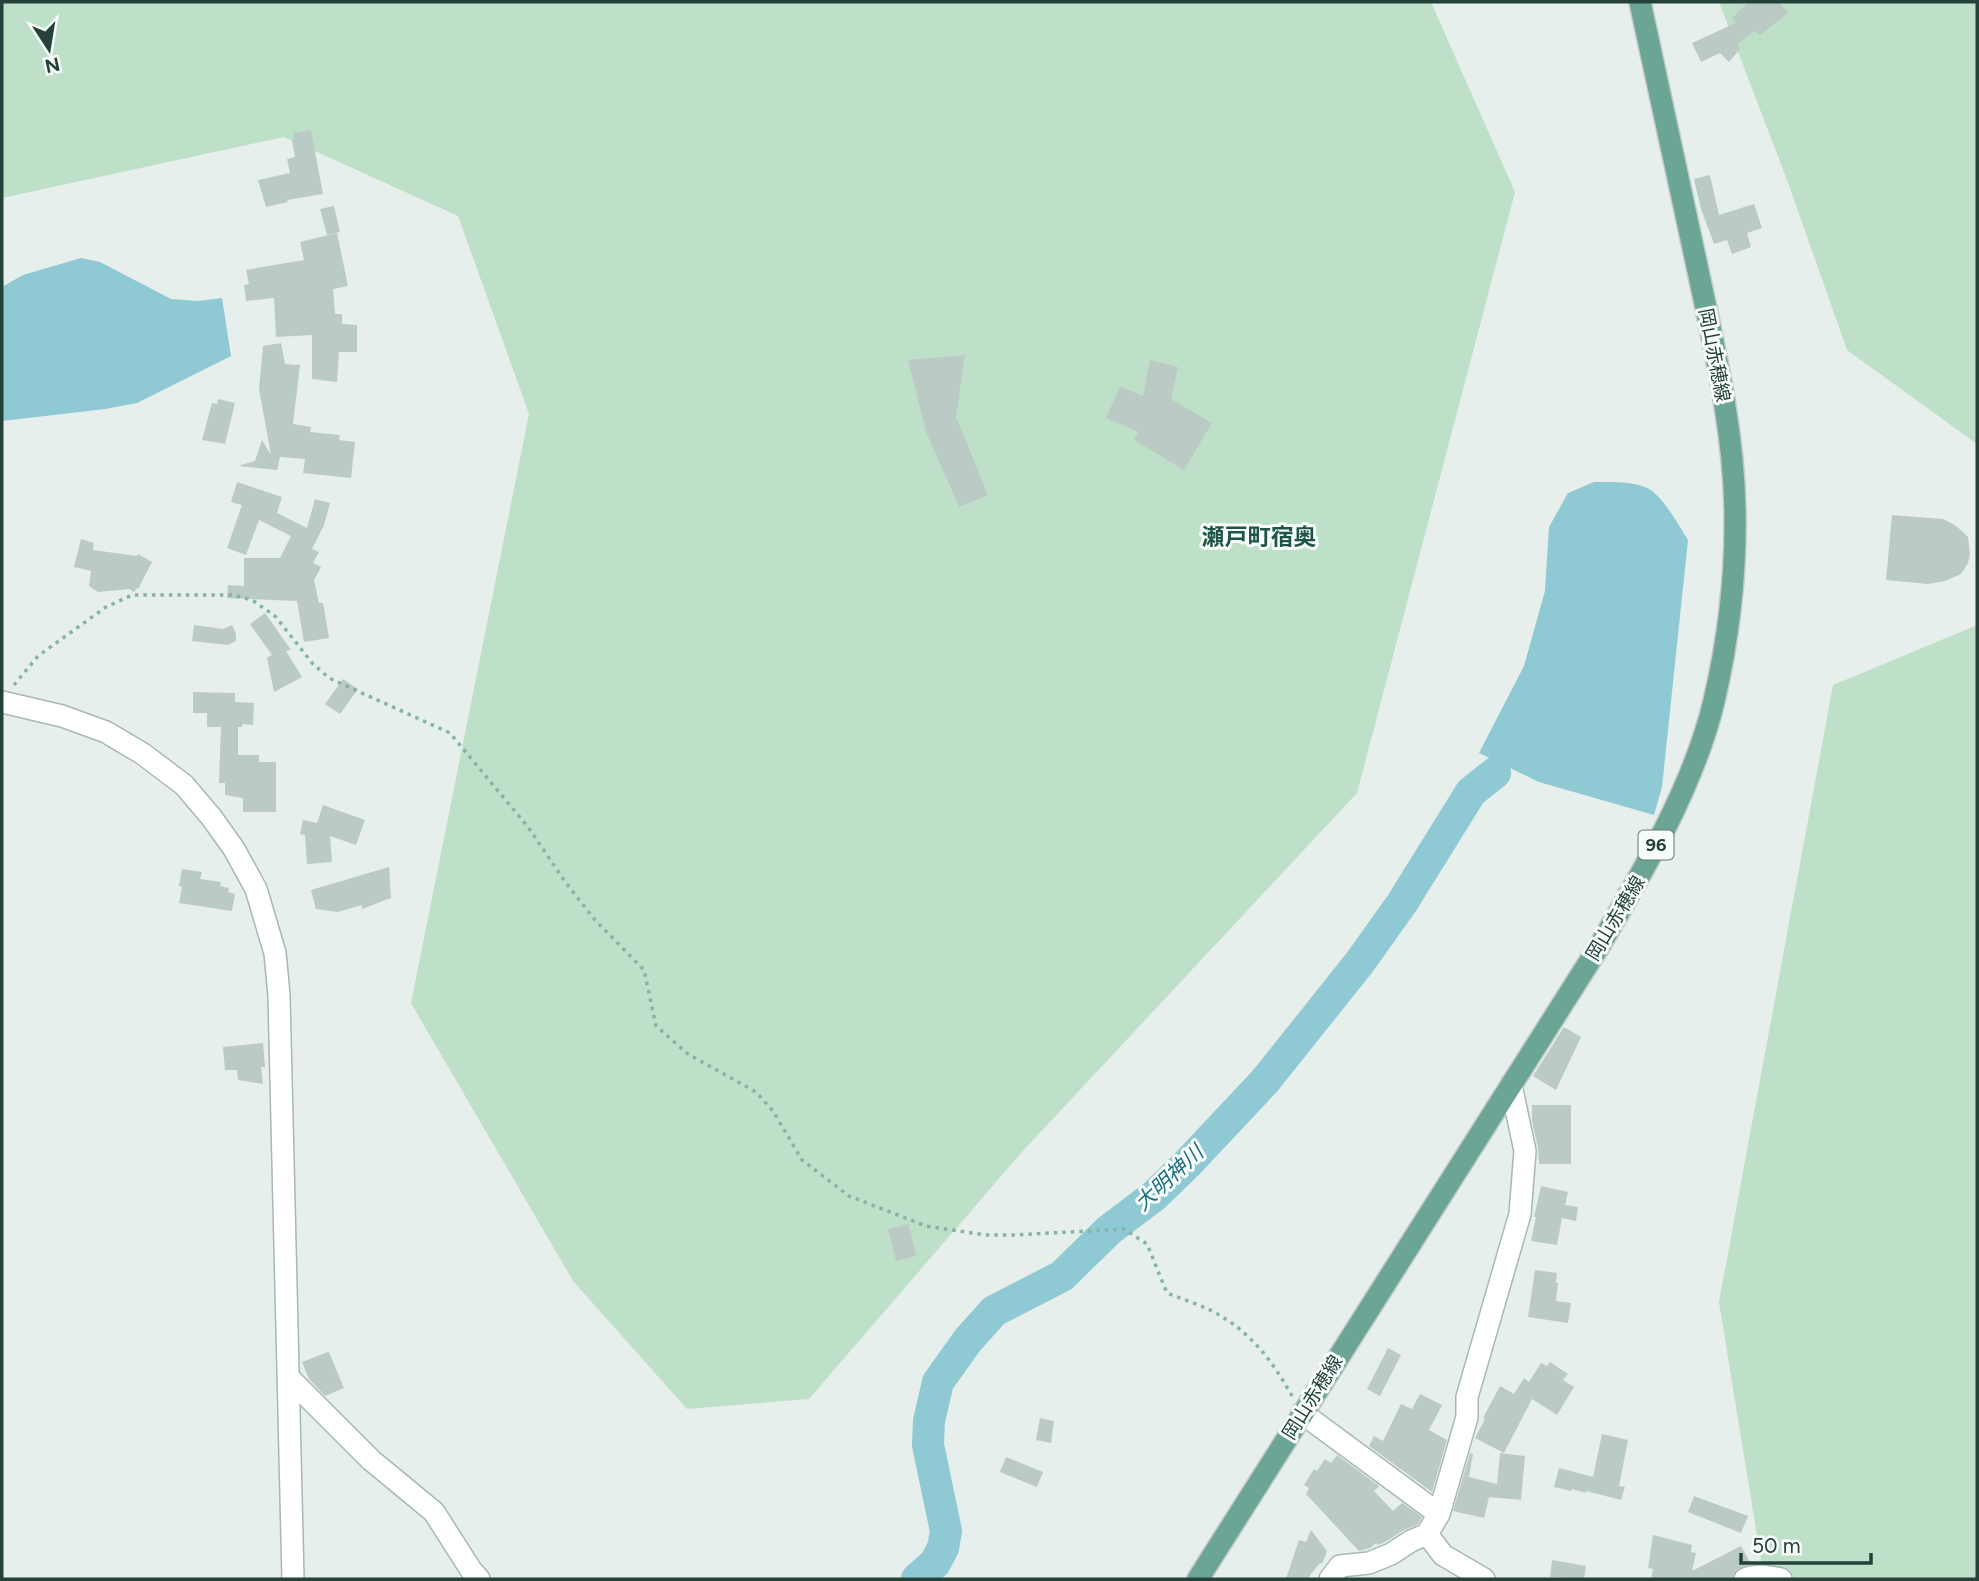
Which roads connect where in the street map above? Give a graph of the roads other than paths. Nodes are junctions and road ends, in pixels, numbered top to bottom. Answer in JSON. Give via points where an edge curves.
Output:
{"nodes":[{"id":1,"x":1640,"y":2,"type":"edge"},
{"id":2,"x":5,"y":696,"type":"edge"},
{"id":3,"x":1511,"y":1085,"type":"junction"},
{"id":4,"x":288,"y":1377,"type":"junction"},
{"id":5,"x":1302,"y":1413,"type":"junction"},
{"id":6,"x":1439,"y":1514,"type":"junction"},
{"id":7,"x":1427,"y":1534,"type":"junction"},
{"id":8,"x":293,"y":1579,"type":"edge"},
{"id":9,"x":479,"y":1579,"type":"edge"},
{"id":10,"x":1198,"y":1579,"type":"edge"},
{"id":11,"x":1330,"y":1579,"type":"edge"},
{"id":12,"x":1484,"y":1579,"type":"edge"},
{"id":13,"x":1745,"y":1579,"type":"edge"},
{"id":14,"x":1781,"y":1579,"type":"edge"}],
"edges":[{"from":1,"to":3,"type":"main road","name":"岡山赤穂線","number":"96","via":[[1717,357],[1730,438],[1735,512],[1729,617],[1714,702],[1688,777],[1600,945]]},
{"from":2,"to":4,"type":"street","via":[[106,732],[184,785],[234,849],[256,889],[275,953],[279,995]]},
{"from":3,"to":5,"type":"main road","name":"岡山赤穂線","number":"96"},
{"from":3,"to":6,"type":"street","via":[[1525,1151],[1520,1214]]},
{"from":4,"to":8,"type":"street"},
{"from":4,"to":9,"type":"street","via":[[371,1460],[434,1512]]},
{"from":5,"to":6,"type":"street"},
{"from":5,"to":10,"type":"main road","name":"岡山赤穂線","number":"96"},
{"from":6,"to":7,"type":"street"},
{"from":7,"to":11,"type":"street","via":[[1369,1563],[1340,1566]]},
{"from":7,"to":12,"type":"street","via":[[1443,1555]]},
{"from":13,"to":14,"type":"street"}]}
